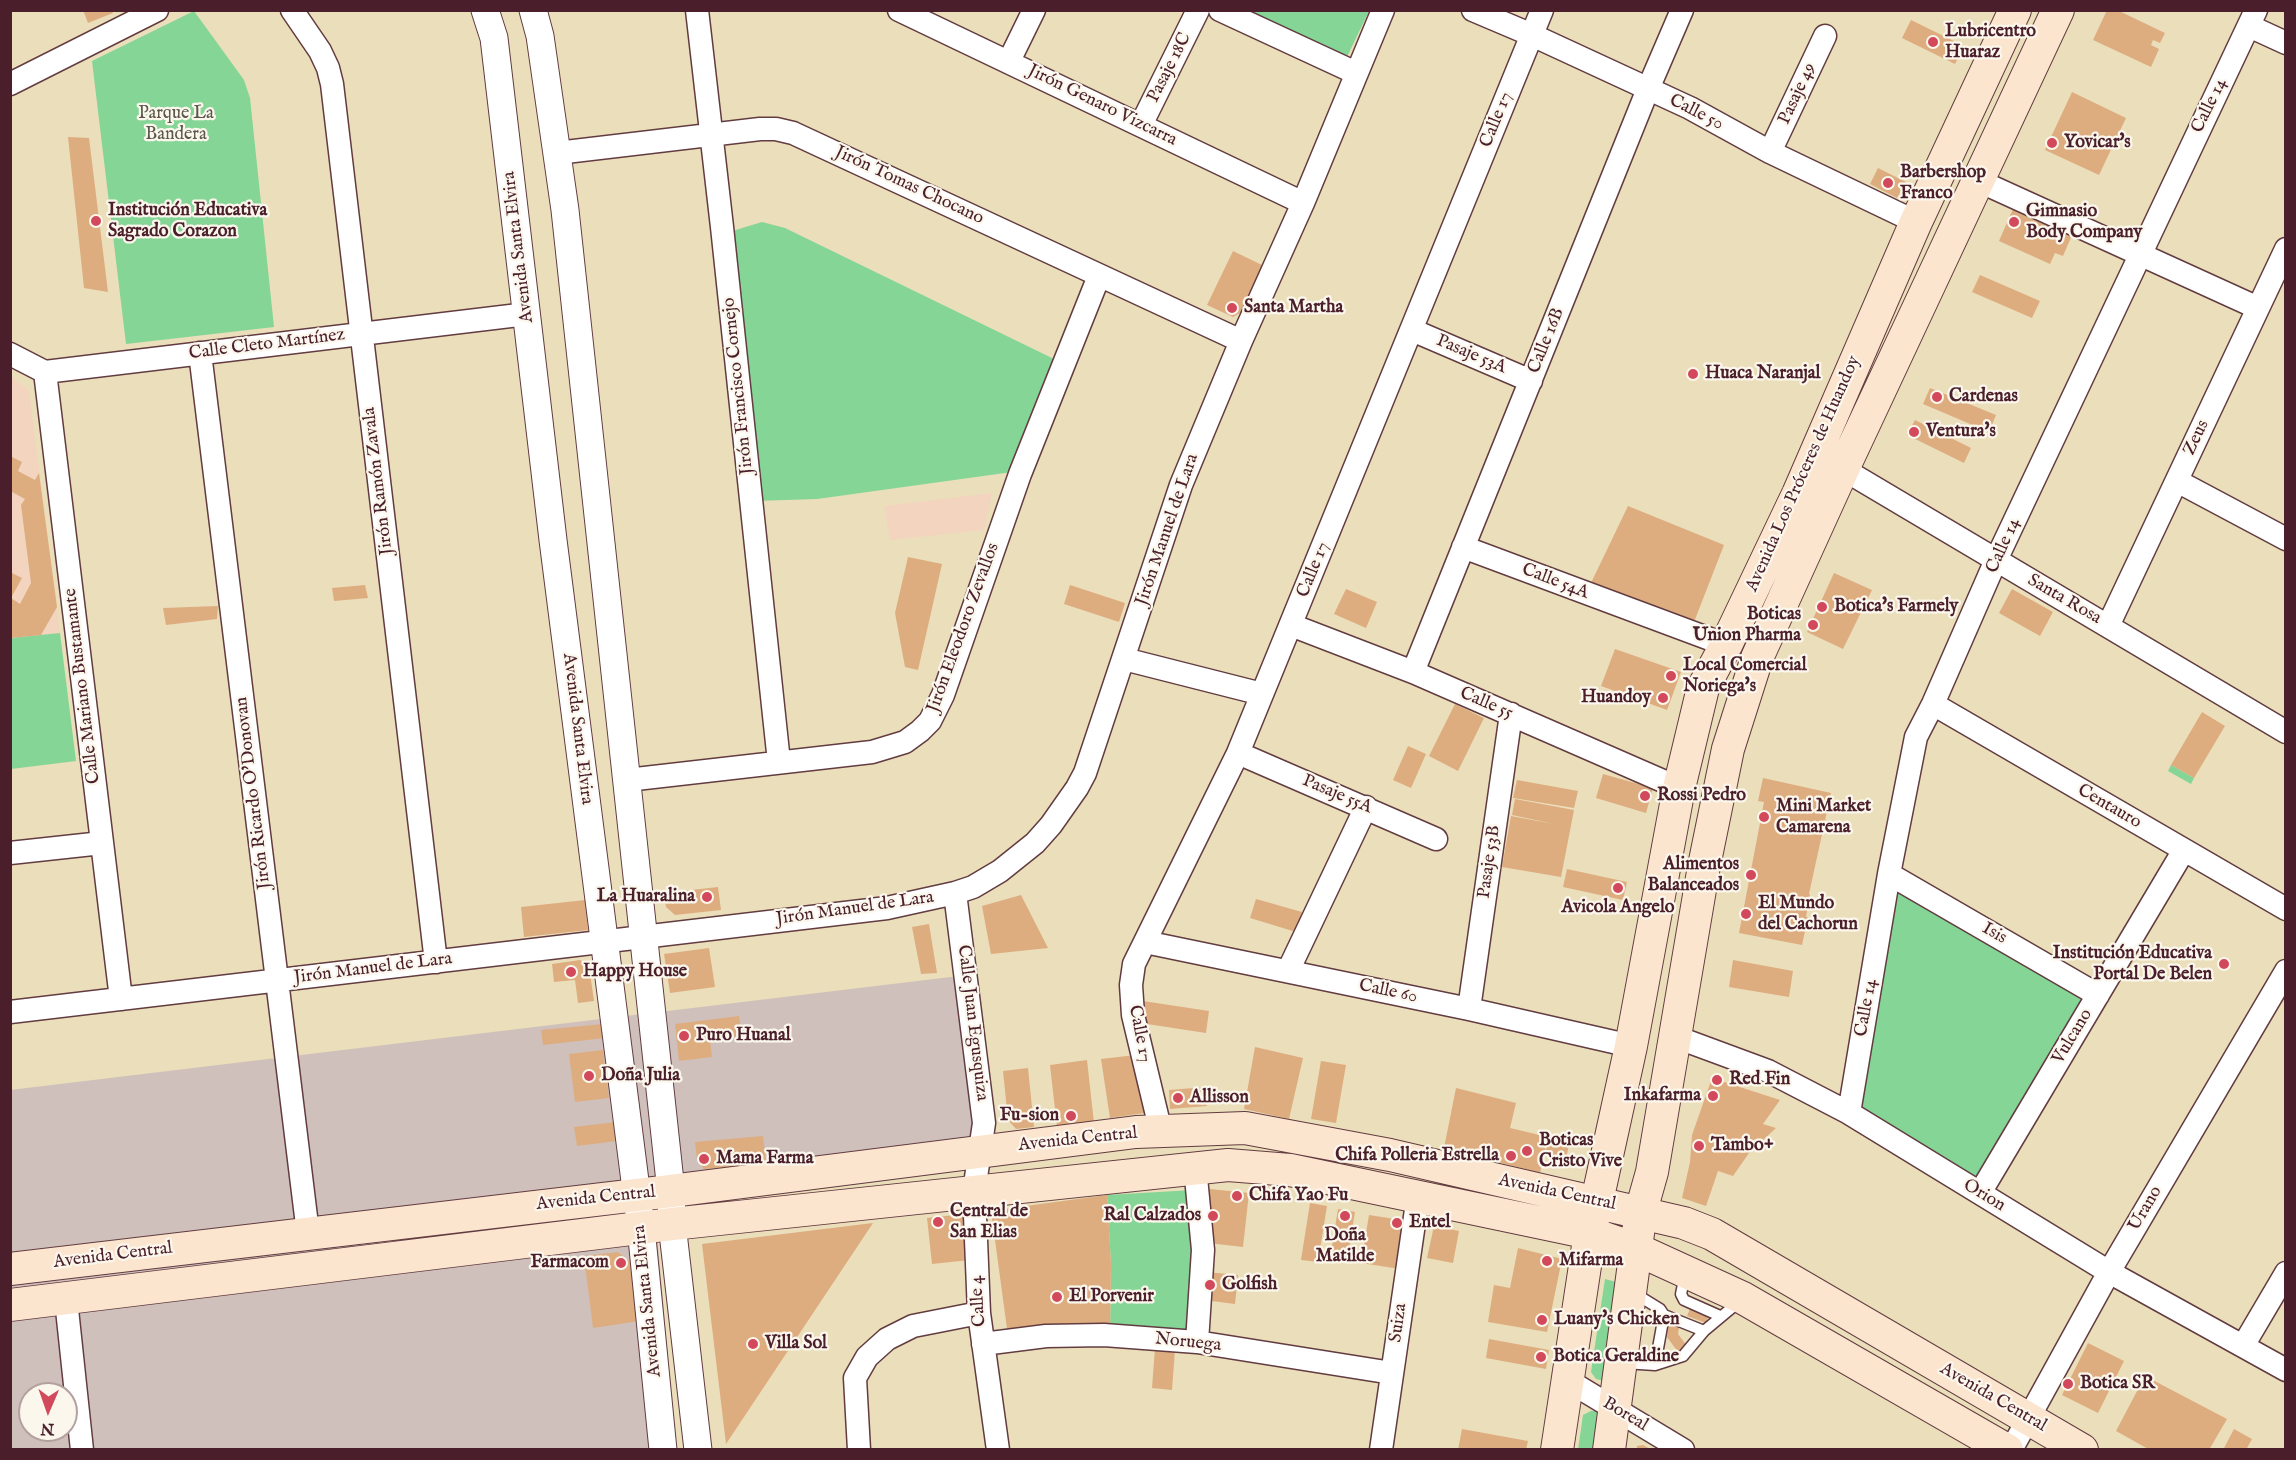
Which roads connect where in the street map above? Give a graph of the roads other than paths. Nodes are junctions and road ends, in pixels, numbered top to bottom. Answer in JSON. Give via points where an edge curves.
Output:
{"nodes":[{"id":1,"x":158,"y":10,"type":"edge"},
{"id":2,"x":292,"y":10,"type":"edge"},
{"id":3,"x":485,"y":10,"type":"edge"},
{"id":4,"x":533,"y":10,"type":"edge"},
{"id":5,"x":697,"y":10,"type":"edge"},
{"id":6,"x":899,"y":10,"type":"edge"},
{"id":7,"x":1034,"y":10,"type":"edge"},
{"id":8,"x":1198,"y":10,"type":"edge"},
{"id":9,"x":1220,"y":10,"type":"edge"},
{"id":10,"x":1383,"y":10,"type":"edge"},
{"id":11,"x":1473,"y":10,"type":"edge"},
{"id":12,"x":1542,"y":10,"type":"edge"},
{"id":13,"x":1682,"y":10,"type":"edge"},
{"id":14,"x":2015,"y":10,"type":"edge"},
{"id":15,"x":2058,"y":10,"type":"edge"},
{"id":16,"x":2253,"y":18,"type":"edge"},
{"id":17,"x":1532,"y":35,"type":"junction"},
{"id":18,"x":1825,"y":36,"type":"dead end"},
{"id":19,"x":2286,"y":43,"type":"edge"},
{"id":20,"x":1009,"y":61,"type":"junction"},
{"id":21,"x":1356,"y":73,"type":"junction"},
{"id":22,"x":10,"y":84,"type":"edge"},
{"id":23,"x":1648,"y":89,"type":"junction"},
{"id":24,"x":1141,"y":125,"type":"junction"},
{"id":25,"x":711,"y":135,"type":"junction"},
{"id":26,"x":1770,"y":152,"type":"junction"},
{"id":27,"x":557,"y":153,"type":"junction"},
{"id":28,"x":1979,"y":181,"type":"junction"},
{"id":29,"x":1303,"y":202,"type":"junction"},
{"id":30,"x":1916,"y":222,"type":"junction"},
{"id":31,"x":2286,"y":249,"type":"edge"},
{"id":32,"x":2139,"y":254,"type":"junction"},
{"id":33,"x":1099,"y":276,"type":"junction"},
{"id":34,"x":2258,"y":308,"type":"junction"},
{"id":35,"x":527,"y":314,"type":"junction"},
{"id":36,"x":1412,"y":330,"type":"junction"},
{"id":37,"x":362,"y":334,"type":"junction"},
{"id":38,"x":1241,"y":341,"type":"junction"},
{"id":39,"x":200,"y":353,"type":"junction"},
{"id":40,"x":10,"y":354,"type":"edge"},
{"id":41,"x":45,"y":372,"type":"junction"},
{"id":42,"x":1531,"y":381,"type":"junction"},
{"id":43,"x":1843,"y":469,"type":"junction"},
{"id":44,"x":2177,"y":481,"type":"junction"},
{"id":45,"x":2286,"y":539,"type":"edge"},
{"id":46,"x":1463,"y":548,"type":"junction"},
{"id":47,"x":1996,"y":560,"type":"junction"},
{"id":48,"x":1291,"y":625,"type":"junction"},
{"id":49,"x":2108,"y":626,"type":"junction"},
{"id":50,"x":1726,"y":645,"type":"junction"},
{"id":51,"x":1124,"y":658,"type":"junction"},
{"id":52,"x":1413,"y":672,"type":"junction"},
{"id":53,"x":1262,"y":694,"type":"junction"},
{"id":54,"x":1933,"y":704,"type":"junction"},
{"id":55,"x":1511,"y":714,"type":"junction"},
{"id":56,"x":2286,"y":732,"type":"edge"},
{"id":57,"x":1238,"y":753,"type":"junction"},
{"id":58,"x":779,"y":762,"type":"junction"},
{"id":59,"x":627,"y":780,"type":"junction"},
{"id":60,"x":1679,"y":788,"type":"junction"},
{"id":61,"x":1366,"y":807,"type":"junction"},
{"id":62,"x":1436,"y":838,"type":"dead end"},
{"id":63,"x":102,"y":843,"type":"junction"},
{"id":64,"x":2184,"y":850,"type":"junction"},
{"id":65,"x":10,"y":853,"type":"edge"},
{"id":66,"x":1889,"y":874,"type":"junction"},
{"id":67,"x":955,"y":894,"type":"junction"},
{"id":68,"x":2286,"y":909,"type":"edge"},
{"id":69,"x":643,"y":936,"type":"junction"},
{"id":70,"x":604,"y":941,"type":"junction"},
{"id":71,"x":1145,"y":942,"type":"junction"},
{"id":72,"x":436,"y":962,"type":"junction"},
{"id":73,"x":1288,"y":971,"type":"junction"},
{"id":74,"x":2286,"y":971,"type":"edge"},
{"id":75,"x":277,"y":981,"type":"junction"},
{"id":76,"x":2098,"y":995,"type":"junction"},
{"id":77,"x":122,"y":999,"type":"junction"},
{"id":78,"x":1469,"y":1009,"type":"junction"},
{"id":79,"x":10,"y":1012,"type":"edge"},
{"id":80,"x":1676,"y":1037,"type":"junction"},
{"id":81,"x":1631,"y":1046,"type":"junction"},
{"id":82,"x":1849,"y":1113,"type":"junction"},
{"id":83,"x":1161,"y":1132,"type":"junction"},
{"id":84,"x":981,"y":1152,"type":"junction"},
{"id":85,"x":1195,"y":1167,"type":"junction"},
{"id":86,"x":671,"y":1191,"type":"junction"},
{"id":87,"x":974,"y":1191,"type":"junction"},
{"id":88,"x":1980,"y":1193,"type":"junction"},
{"id":89,"x":636,"y":1194,"type":"junction"},
{"id":90,"x":1418,"y":1196,"type":"junction"},
{"id":91,"x":1641,"y":1211,"type":"junction"},
{"id":92,"x":1593,"y":1218,"type":"junction"},
{"id":93,"x":672,"y":1224,"type":"junction"},
{"id":94,"x":641,"y":1228,"type":"junction"},
{"id":95,"x":308,"y":1233,"type":"junction"},
{"id":96,"x":1636,"y":1249,"type":"junction"},
{"id":97,"x":10,"y":1269,"type":"edge"},
{"id":98,"x":2109,"y":1272,"type":"junction"},
{"id":99,"x":2286,"y":1273,"type":"edge"},
{"id":100,"x":1630,"y":1291,"type":"junction"},
{"id":101,"x":66,"y":1300,"type":"junction"},
{"id":102,"x":10,"y":1305,"type":"edge"},
{"id":103,"x":1731,"y":1307,"type":"junction"},
{"id":104,"x":979,"y":1313,"type":"junction"},
{"id":105,"x":1664,"y":1315,"type":"junction"},
{"id":106,"x":1704,"y":1331,"type":"junction"},
{"id":107,"x":1197,"y":1342,"type":"junction"},
{"id":108,"x":983,"y":1344,"type":"junction"},
{"id":109,"x":2243,"y":1346,"type":"junction"},
{"id":110,"x":1620,"y":1363,"type":"junction"},
{"id":111,"x":1655,"y":1365,"type":"junction"},
{"id":112,"x":2286,"y":1370,"type":"edge"},
{"id":113,"x":1392,"y":1373,"type":"junction"},
{"id":114,"x":1567,"y":1380,"type":"junction"},
{"id":115,"x":1614,"y":1409,"type":"junction"},
{"id":116,"x":2028,"y":1418,"type":"junction"},
{"id":117,"x":82,"y":1449,"type":"edge"},
{"id":118,"x":663,"y":1449,"type":"edge"},
{"id":119,"x":698,"y":1449,"type":"edge"},
{"id":120,"x":859,"y":1449,"type":"edge"},
{"id":121,"x":998,"y":1449,"type":"edge"},
{"id":122,"x":1381,"y":1449,"type":"edge"},
{"id":123,"x":1557,"y":1449,"type":"edge"},
{"id":124,"x":1609,"y":1449,"type":"edge"},
{"id":125,"x":1683,"y":1449,"type":"edge"},
{"id":126,"x":2009,"y":1449,"type":"edge"},
{"id":127,"x":2082,"y":1449,"type":"edge"}],
"edges":[{"from":1,"to":22,"type":"street"},
{"from":2,"to":37,"type":"street","name":"Jirón Ramón Zavala","via":[[320,51],[332,84]]},
{"from":3,"to":35,"type":"street","name":"Avenida Santa Elvira","via":[[494,38]]},
{"from":4,"to":27,"type":"street","name":"Avenida Santa Elvira"},
{"from":5,"to":25,"type":"street","name":"Jirón Francisco Cornejo"},
{"from":6,"to":20,"type":"street","name":"Jirón Genaro Vizcarra"},
{"from":7,"to":20,"type":"street"},
{"from":8,"to":24,"type":"street","name":"Pasaje 18C"},
{"from":9,"to":21,"type":"street"},
{"from":10,"to":21,"type":"street","name":"Jirón Manuel de Lara"},
{"from":11,"to":17,"type":"street","name":"Calle 50"},
{"from":12,"to":17,"type":"street","name":"Calle 17"},
{"from":13,"to":23,"type":"street","name":"Calle 16B"},
{"from":14,"to":30,"type":"main road","name":"Avenida Los Próceres de Huandoy"},
{"from":15,"to":28,"type":"main road","name":"Avenida Los Próceres de Huandoy"},
{"from":16,"to":19,"type":"street"},
{"from":16,"to":32,"type":"street","name":"Calle 14"},
{"from":17,"to":23,"type":"street","name":"Calle 50"},
{"from":17,"to":36,"type":"street","name":"Calle 17"},
{"from":18,"to":26,"type":"street","name":"Pasaje 49"},
{"from":20,"to":24,"type":"street","name":"Jirón Genaro Vizcarra"},
{"from":21,"to":29,"type":"street","name":"Jirón Manuel de Lara"},
{"from":23,"to":26,"type":"street","name":"Calle 50"},
{"from":23,"to":42,"type":"street","name":"Calle 16B"},
{"from":24,"to":29,"type":"street","name":"Jirón Genaro Vizcarra"},
{"from":25,"to":27,"type":"street","name":"Jirón Tomas Chocano"},
{"from":25,"to":33,"type":"street","name":"Jirón Tomas Chocano","via":[[760,129],[793,133]]},
{"from":25,"to":58,"type":"street","name":"Jirón Francisco Cornejo"},
{"from":26,"to":30,"type":"street","name":"Calle 50"},
{"from":27,"to":59,"type":"street","name":"Avenida Santa Elvira"},
{"from":28,"to":32,"type":"street"},
{"from":28,"to":43,"type":"main road","name":"Avenida Los Próceres de Huandoy"},
{"from":29,"to":38,"type":"street","name":"Jirón Manuel de Lara"},
{"from":30,"to":50,"type":"main road","name":"Avenida Los Próceres de Huandoy","via":[[1798,494]]},
{"from":31,"to":34,"type":"street","name":"Zeus"},
{"from":32,"to":34,"type":"street"},
{"from":32,"to":47,"type":"street","name":"Calle 14"},
{"from":33,"to":38,"type":"street","name":"Jirón Tomas Chocano"},
{"from":33,"to":58,"type":"street","name":"Jirón Eleodoro Zevallos","via":[[1020,474],[943,695],[930,721],[905,742],[890,748]]},
{"from":34,"to":44,"type":"street","name":"Zeus"},
{"from":35,"to":37,"type":"street","name":"Calle Cleto Martínez"},
{"from":35,"to":70,"type":"street","name":"Avenida Santa Elvira"},
{"from":36,"to":42,"type":"street","name":"Pasaje 53A"},
{"from":36,"to":48,"type":"street","name":"Calle 17"},
{"from":37,"to":39,"type":"street","name":"Calle Cleto Martínez"},
{"from":37,"to":72,"type":"street","name":"Jirón Ramón Zavala"},
{"from":38,"to":51,"type":"street","name":"Jirón Manuel de Lara","via":[[1181,485]]},
{"from":39,"to":41,"type":"street","name":"Calle Cleto Martínez"},
{"from":39,"to":75,"type":"street","name":"Jirón Ricardo O'Donovan"},
{"from":40,"to":41,"type":"street"},
{"from":41,"to":63,"type":"street","name":"Calle Mariano Bustamante"},
{"from":42,"to":46,"type":"street","name":"Calle 16B"},
{"from":43,"to":47,"type":"street","name":"Santa Rosa"},
{"from":43,"to":80,"type":"main road","name":"Avenida Los Próceres de Huandoy","via":[[1757,658],[1728,749]]},
{"from":44,"to":45,"type":"street"},
{"from":44,"to":49,"type":"street","name":"Zeus"},
{"from":46,"to":50,"type":"street","name":"Calle 54A"},
{"from":46,"to":52,"type":"street","name":"Calle 16B"},
{"from":47,"to":49,"type":"street","name":"Santa Rosa"},
{"from":47,"to":54,"type":"street","name":"Calle 14"},
{"from":48,"to":52,"type":"street","name":"Calle 55"},
{"from":48,"to":53,"type":"street","name":"Calle 17"},
{"from":49,"to":56,"type":"street","name":"Santa Rosa"},
{"from":50,"to":60,"type":"main road","name":"Avenida Los Próceres de Huandoy","via":[[1703,688]]},
{"from":51,"to":53,"type":"street"},
{"from":51,"to":67,"type":"street","name":"Jirón Manuel de Lara","via":[[1085,773],[1052,825],[985,881]]},
{"from":52,"to":55,"type":"street","name":"Calle 55"},
{"from":53,"to":57,"type":"street","name":"Calle 17"},
{"from":54,"to":64,"type":"street","name":"Centauro"},
{"from":54,"to":66,"type":"street","name":"Calle 14","via":[[1916,737]]},
{"from":55,"to":60,"type":"street","name":"Calle 55"},
{"from":55,"to":78,"type":"street","name":"Pasaje 53B"},
{"from":57,"to":61,"type":"street","name":"Pasaje 55A"},
{"from":57,"to":71,"type":"street","name":"Calle 17"},
{"from":58,"to":59,"type":"street","name":"Jirón Eleodoro Zevallos"},
{"from":59,"to":69,"type":"street","name":"Avenida Santa Elvira"},
{"from":60,"to":81,"type":"main road","name":"Avenida Los Próceres de Huandoy"},
{"from":61,"to":62,"type":"street","name":"Pasaje 55A"},
{"from":61,"to":73,"type":"street"},
{"from":63,"to":65,"type":"street"},
{"from":63,"to":77,"type":"street","name":"Calle Mariano Bustamante"},
{"from":64,"to":68,"type":"street","name":"Centauro"},
{"from":64,"to":76,"type":"street","name":"Vulcano"},
{"from":66,"to":76,"type":"street","name":"Isis"},
{"from":66,"to":82,"type":"street","name":"Calle 14"},
{"from":67,"to":69,"type":"street","name":"Jirón Manuel de Lara","via":[[886,908]]},
{"from":67,"to":84,"type":"street","name":"Calle Juan Egusquiza","via":[[984,1123]]},
{"from":69,"to":70,"type":"street","name":"Jirón Manuel de Lara"},
{"from":69,"to":86,"type":"street","name":"Avenida Santa Elvira"},
{"from":70,"to":72,"type":"street","name":"Jirón Manuel de Lara"},
{"from":70,"to":89,"type":"street","name":"Avenida Santa Elvira"},
{"from":71,"to":73,"type":"street","name":"Calle 60"},
{"from":71,"to":83,"type":"street","name":"Calle 17","via":[[1134,964],[1133,1015]]},
{"from":72,"to":75,"type":"street","name":"Jirón Manuel de Lara"},
{"from":73,"to":78,"type":"street","name":"Calle 60"},
{"from":74,"to":98,"type":"street","name":"Urano"},
{"from":75,"to":77,"type":"street","name":"Jirón Manuel de Lara"},
{"from":75,"to":95,"type":"street","name":"Jirón Ricardo O'Donovan"},
{"from":76,"to":88,"type":"street","name":"Vulcano"},
{"from":77,"to":79,"type":"street","name":"Jirón Manuel de Lara"},
{"from":78,"to":81,"type":"street","name":"Calle 60"},
{"from":80,"to":82,"type":"street","name":"Orion","via":[[1768,1071]]},
{"from":80,"to":91,"type":"main road","name":"Avenida Los Próceres de Huandoy","via":[[1652,1172]]},
{"from":81,"to":92,"type":"main road","name":"Avenida Los Próceres de Huandoy"},
{"from":82,"to":88,"type":"street","name":"Orion"},
{"from":83,"to":84,"type":"main road","name":"Avenida Central"},
{"from":83,"to":92,"type":"main road","name":"Avenida Central","via":[[1245,1128],[1390,1155]]},
{"from":84,"to":86,"type":"main road","name":"Avenida Central"},
{"from":84,"to":87,"type":"street","name":"Calle 4"},
{"from":85,"to":87,"type":"main road","name":"Avenida Central"},
{"from":85,"to":90,"type":"main road","name":"Avenida Central","via":[[1228,1165],[1290,1170]]},
{"from":85,"to":107,"type":"street","via":[[1203,1250]]},
{"from":86,"to":89,"type":"main road","name":"Avenida Central"},
{"from":86,"to":93,"type":"street","name":"Avenida Santa Elvira"},
{"from":87,"to":93,"type":"main road","name":"Avenida Central"},
{"from":87,"to":104,"type":"street","name":"Calle 4"},
{"from":88,"to":98,"type":"street","name":"Orion"},
{"from":89,"to":94,"type":"street","name":"Avenida Santa Elvira"},
{"from":89,"to":95,"type":"main road","name":"Avenida Central"},
{"from":90,"to":92,"type":"main road","name":"Avenida Central"},
{"from":90,"to":113,"type":"street","name":"Suiza"},
{"from":91,"to":92,"type":"main road","name":"Avenida Central"},
{"from":91,"to":96,"type":"main road","name":"Avenida Los Próceres de Huandoy"},
{"from":91,"to":116,"type":"main road","name":"Avenida Central","via":[[1712,1234]]},
{"from":92,"to":96,"type":"main road","name":"Avenida Central"},
{"from":92,"to":114,"type":"main road","name":"Avenida Los Próceres de Huandoy"},
{"from":93,"to":94,"type":"main road","name":"Avenida Central"},
{"from":93,"to":119,"type":"street","name":"Avenida Santa Elvira"},
{"from":94,"to":101,"type":"main road","name":"Avenida Central"},
{"from":94,"to":118,"type":"street","name":"Avenida Santa Elvira"},
{"from":95,"to":97,"type":"main road","name":"Avenida Central"},
{"from":96,"to":100,"type":"main road","name":"Avenida Los Próceres de Huandoy"},
{"from":96,"to":103,"type":"main road","name":"Avenida Central","via":[[1686,1272]]},
{"from":98,"to":109,"type":"street","name":"Orion"},
{"from":98,"to":116,"type":"street","name":"Urano"},
{"from":99,"to":109,"type":"street"},
{"from":100,"to":105,"type":"lane"},
{"from":100,"to":110,"type":"main road","name":"Avenida Los Próceres de Huandoy"},
{"from":101,"to":102,"type":"main road","name":"Avenida Central"},
{"from":101,"to":117,"type":"street"},
{"from":103,"to":106,"type":"lane"},
{"from":103,"to":126,"type":"main road","name":"Avenida Central"},
{"from":104,"to":108,"type":"street","name":"Calle 4"},
{"from":104,"to":120,"type":"street","via":[[913,1326],[887,1339],[867,1357],[855,1378]]},
{"from":105,"to":106,"type":"lane"},
{"from":105,"to":111,"type":"lane"},
{"from":106,"to":111,"type":"lane","via":[[1683,1356]]},
{"from":107,"to":108,"type":"street","name":"Noruega","via":[[1069,1335]]},
{"from":107,"to":113,"type":"street","name":"Noruega"},
{"from":108,"to":121,"type":"street","name":"Calle 4"},
{"from":109,"to":112,"type":"street","name":"Orion"},
{"from":110,"to":111,"type":"lane"},
{"from":110,"to":115,"type":"main road","name":"Avenida Los Próceres de Huandoy"},
{"from":113,"to":122,"type":"street","name":"Suiza"},
{"from":114,"to":115,"type":"street","name":"Boreal"},
{"from":114,"to":123,"type":"main road","name":"Avenida Los Próceres de Huandoy"},
{"from":115,"to":124,"type":"main road","name":"Avenida Los Próceres de Huandoy"},
{"from":115,"to":125,"type":"street","name":"Boreal"},
{"from":116,"to":126,"type":"street","name":"Urano"},
{"from":116,"to":127,"type":"main road","name":"Avenida Central"}]}
